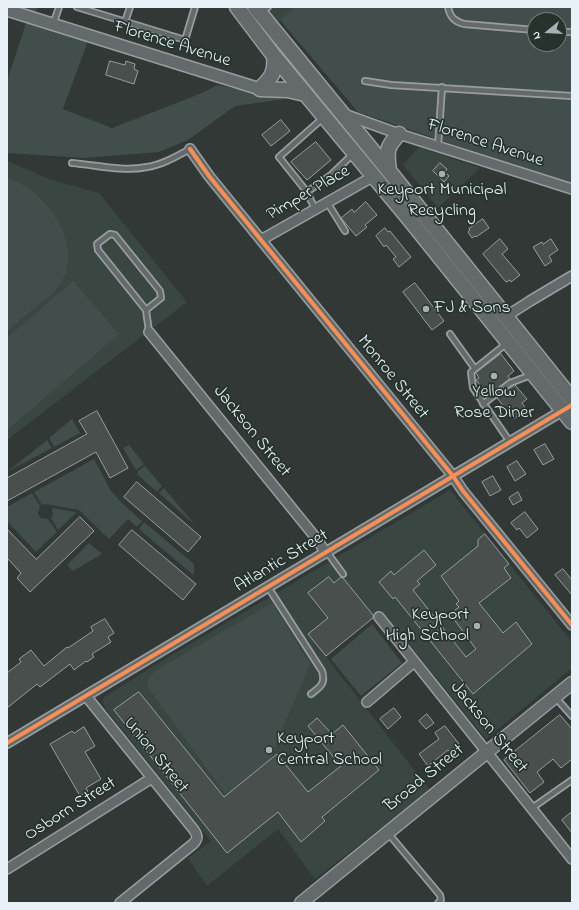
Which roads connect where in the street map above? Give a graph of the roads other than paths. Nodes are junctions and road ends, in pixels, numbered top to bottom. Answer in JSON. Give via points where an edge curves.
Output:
{"nodes":[{"id":1,"x":59,"y":7,"type":"edge"},
{"id":2,"x":77,"y":7,"type":"edge"},
{"id":3,"x":130,"y":7,"type":"edge"},
{"id":4,"x":195,"y":7,"type":"edge"},
{"id":5,"x":237,"y":7,"type":"edge"},
{"id":6,"x":448,"y":7,"type":"edge"},
{"id":7,"x":261,"y":9,"type":"edge"},
{"id":8,"x":7,"y":10,"type":"edge"},
{"id":9,"x":125,"y":22,"type":"junction"},
{"id":10,"x":53,"y":25,"type":"junction"},
{"id":11,"x":527,"y":29,"type":"edge"},
{"id":12,"x":274,"y":56,"type":"junction"},
{"id":13,"x":365,"y":81,"type":"dead end"},
{"id":14,"x":442,"y":87,"type":"junction"},
{"id":15,"x":260,"y":89,"type":"junction"},
{"id":16,"x":305,"y":94,"type":"junction"},
{"id":17,"x":572,"y":96,"type":"edge"},
{"id":18,"x":342,"y":113,"type":"junction"},
{"id":19,"x":324,"y":116,"type":"junction"},
{"id":20,"x":399,"y":134,"type":"junction"},
{"id":21,"x":438,"y":146,"type":"junction"},
{"id":22,"x":190,"y":149,"type":"joint"},
{"id":23,"x":355,"y":153,"type":"junction"},
{"id":24,"x":72,"y":163,"type":"dead end"},
{"id":25,"x":389,"y":172,"type":"junction"},
{"id":26,"x":374,"y":176,"type":"junction"},
{"id":27,"x":572,"y":190,"type":"edge"},
{"id":28,"x":307,"y":192,"type":"junction"},
{"id":29,"x":328,"y":202,"type":"junction"},
{"id":30,"x":315,"y":209,"type":"junction"},
{"id":31,"x":345,"y":231,"type":"dead end"},
{"id":32,"x":261,"y":240,"type":"junction"},
{"id":33,"x":572,"y":276,"type":"edge"},
{"id":34,"x":146,"y":310,"type":"junction"},
{"id":35,"x":505,"y":317,"type":"junction"},
{"id":36,"x":149,"y":332,"type":"joint"},
{"id":37,"x":450,"y":334,"type":"dead end"},
{"id":38,"x":508,"y":342,"type":"junction"},
{"id":39,"x":475,"y":369,"type":"junction"},
{"id":40,"x":534,"y":374,"type":"junction"},
{"id":41,"x":572,"y":399,"type":"edge"},
{"id":42,"x":483,"y":404,"type":"junction"},
{"id":43,"x":567,"y":408,"type":"edge"},
{"id":44,"x":572,"y":422,"type":"edge"},
{"id":45,"x":510,"y":442,"type":"junction"},
{"id":46,"x":453,"y":476,"type":"junction"},
{"id":47,"x":327,"y":552,"type":"junction"},
{"id":48,"x":343,"y":574,"type":"dead end"},
{"id":49,"x":268,"y":588,"type":"junction"},
{"id":50,"x":378,"y":617,"type":"dead end"},
{"id":51,"x":572,"y":625,"type":"edge"},
{"id":52,"x":414,"y":662,"type":"junction"},
{"id":53,"x":572,"y":683,"type":"edge"},
{"id":54,"x":311,"y":694,"type":"dead end"},
{"id":55,"x":86,"y":696,"type":"junction"},
{"id":56,"x":555,"y":697,"type":"junction"},
{"id":57,"x":368,"y":702,"type":"dead end"},
{"id":58,"x":572,"y":716,"type":"edge"},
{"id":59,"x":7,"y":743,"type":"edge"},
{"id":60,"x":487,"y":752,"type":"junction"},
{"id":61,"x":152,"y":778,"type":"junction"},
{"id":62,"x":572,"y":780,"type":"edge"},
{"id":63,"x":532,"y":808,"type":"junction"},
{"id":64,"x":388,"y":833,"type":"junction"},
{"id":65,"x":572,"y":859,"type":"edge"},
{"id":66,"x":7,"y":869,"type":"edge"},
{"id":67,"x":120,"y":903,"type":"edge"},
{"id":68,"x":301,"y":903,"type":"edge"},
{"id":69,"x":438,"y":903,"type":"edge"}],
"edges":[{"from":1,"to":10,"type":"lane"},
{"from":2,"to":9,"type":"lane"},
{"from":3,"to":9,"type":"lane"},
{"from":4,"to":9,"type":"lane","via":[[185,40]]},
{"from":5,"to":12,"type":"highway"},
{"from":6,"to":11,"type":"lane","via":[[452,19],[458,23]]},
{"from":7,"to":18,"type":"highway"},
{"from":8,"to":10,"type":"street","name":"Florence Avenue"},
{"from":10,"to":15,"type":"street","name":"Florence Avenue"},
{"from":12,"to":15,"type":"highway","via":[[273,74]]},
{"from":12,"to":16,"type":"highway"},
{"from":13,"to":14,"type":"lane"},
{"from":14,"to":17,"type":"lane"},
{"from":14,"to":21,"type":"lane"},
{"from":15,"to":16,"type":"highway","via":[[288,90]]},
{"from":16,"to":19,"type":"highway"},
{"from":18,"to":20,"type":"street","name":"Florence Avenue"},
{"from":18,"to":25,"type":"highway"},
{"from":19,"to":23,"type":"highway"},
{"from":19,"to":28,"type":"lane","via":[[279,157]]},
{"from":20,"to":21,"type":"street","name":"Florence Avenue"},
{"from":20,"to":25,"type":"highway","via":[[389,145]]},
{"from":21,"to":27,"type":"street","name":"Florence Avenue"},
{"from":22,"to":24,"type":"lane","via":[[148,167],[126,169]]},
{"from":22,"to":32,"type":"street","name":"Monroe Street"},
{"from":23,"to":26,"type":"highway"},
{"from":23,"to":28,"type":"lane"},
{"from":25,"to":35,"type":"highway"},
{"from":26,"to":29,"type":"street","name":"Pimper Place"},
{"from":26,"to":38,"type":"highway"},
{"from":28,"to":30,"type":"lane"},
{"from":29,"to":30,"type":"street","name":"Pimper Place"},
{"from":29,"to":31,"type":"lane"},
{"from":30,"to":32,"type":"street","name":"Pimper Place"},
{"from":32,"to":46,"type":"street","name":"Monroe Street"},
{"from":33,"to":35,"type":"street"},
{"from":34,"to":34,"type":"lane","via":[[98,250],[97,244],[110,234],[115,235],[160,291],[161,298]]},
{"from":34,"to":36,"type":"lane"},
{"from":35,"to":41,"type":"highway"},
{"from":36,"to":47,"type":"street","name":"Jackson Street"},
{"from":37,"to":39,"type":"lane"},
{"from":38,"to":39,"type":"lane"},
{"from":38,"to":40,"type":"highway"},
{"from":39,"to":42,"type":"lane","via":[[471,372],[473,388]]},
{"from":40,"to":42,"type":"lane","via":[[510,383]]},
{"from":40,"to":43,"type":"highway"},
{"from":42,"to":45,"type":"lane"},
{"from":43,"to":44,"type":"highway"},
{"from":43,"to":45,"type":"street","name":"Atlantic Street"},
{"from":45,"to":46,"type":"street","name":"Atlantic Street"},
{"from":46,"to":47,"type":"street","name":"Atlantic Street"},
{"from":46,"to":51,"type":"street","name":"Monroe Street"},
{"from":47,"to":48,"type":"lane"},
{"from":47,"to":49,"type":"street","name":"Atlantic Street"},
{"from":49,"to":54,"type":"lane","via":[[322,671],[323,683]]},
{"from":49,"to":55,"type":"street","name":"Atlantic Street"},
{"from":50,"to":52,"type":"street","name":"Jackson Street"},
{"from":52,"to":57,"type":"street"},
{"from":52,"to":60,"type":"street","name":"Jackson Street"},
{"from":53,"to":56,"type":"main road","name":"Broad Street"},
{"from":55,"to":59,"type":"street","name":"Atlantic Street"},
{"from":55,"to":61,"type":"street","name":"Union Street"},
{"from":56,"to":58,"type":"lane"},
{"from":56,"to":60,"type":"main road","name":"Broad Street"},
{"from":60,"to":63,"type":"street","name":"Jackson Street"},
{"from":60,"to":64,"type":"main road","name":"Broad Street"},
{"from":61,"to":66,"type":"street","name":"Osborn Street"},
{"from":61,"to":67,"type":"street","name":"Union Street","via":[[194,830],[197,838],[193,844]]},
{"from":62,"to":63,"type":"lane"},
{"from":63,"to":65,"type":"street","name":"Jackson Street"},
{"from":64,"to":68,"type":"main road","name":"Broad Street"},
{"from":64,"to":69,"type":"lane","via":[[440,895],[441,900]]}]}
